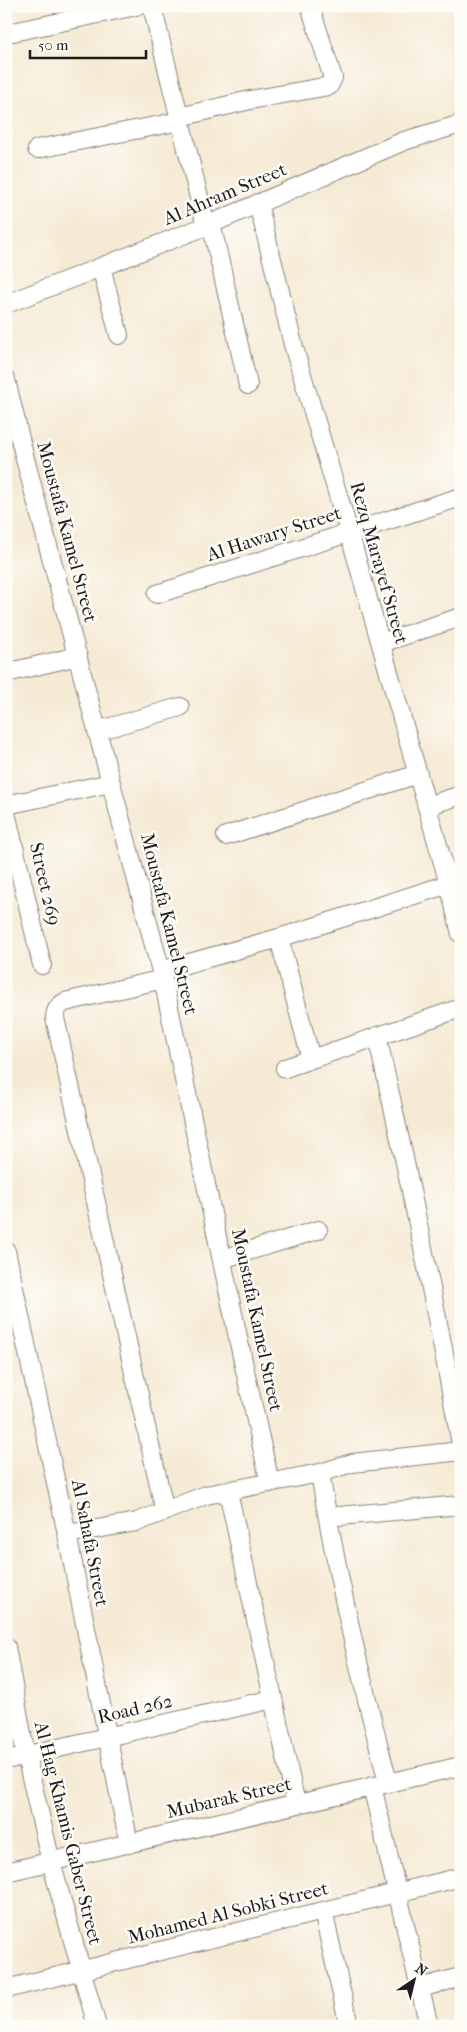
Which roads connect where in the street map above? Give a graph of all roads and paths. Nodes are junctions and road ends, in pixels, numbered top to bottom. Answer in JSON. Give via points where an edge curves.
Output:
{"nodes":[{"id":1,"x":136,"y":6,"type":"edge"},
{"id":2,"x":152,"y":6,"type":"edge"},
{"id":3,"x":310,"y":6,"type":"edge"},
{"id":4,"x":13,"y":32,"type":"dead end"},
{"id":5,"x":180,"y":119,"type":"junction"},
{"id":6,"x":461,"y":124,"type":"edge"},
{"id":7,"x":37,"y":149,"type":"dead end"},
{"id":8,"x":258,"y":203,"type":"junction"},
{"id":9,"x":208,"y":225,"type":"junction"},
{"id":10,"x":101,"y":267,"type":"junction"},
{"id":11,"x":6,"y":304,"type":"edge"},
{"id":12,"x":119,"y":336,"type":"dead end"},
{"id":13,"x":6,"y":380,"type":"edge"},
{"id":14,"x":248,"y":385,"type":"dead end"},
{"id":15,"x":12,"y":431,"type":"edge"},
{"id":16,"x":461,"y":497,"type":"edge"},
{"id":17,"x":350,"y":532,"type":"junction"},
{"id":18,"x":157,"y":594,"type":"dead end"},
{"id":19,"x":461,"y":617,"type":"edge"},
{"id":20,"x":381,"y":643,"type":"junction"},
{"id":21,"x":78,"y":656,"type":"junction"},
{"id":22,"x":6,"y":673,"type":"edge"},
{"id":23,"x":180,"y":707,"type":"dead end"},
{"id":24,"x":97,"y":731,"type":"junction"},
{"id":25,"x":418,"y":774,"type":"junction"},
{"id":26,"x":111,"y":784,"type":"junction"},
{"id":27,"x":461,"y":795,"type":"edge"},
{"id":28,"x":6,"y":805,"type":"edge"},
{"id":29,"x":427,"y":806,"type":"junction"},
{"id":30,"x":6,"y":813,"type":"edge"},
{"id":31,"x":226,"y":836,"type":"dead end"},
{"id":32,"x":449,"y":884,"type":"junction"},
{"id":33,"x":461,"y":934,"type":"edge"},
{"id":34,"x":279,"y":938,"type":"junction"},
{"id":35,"x":42,"y":965,"type":"dead end"},
{"id":36,"x":162,"y":975,"type":"junction"},
{"id":37,"x":461,"y":1008,"type":"edge"},
{"id":38,"x":377,"y":1036,"type":"junction"},
{"id":39,"x":311,"y":1059,"type":"junction"},
{"id":40,"x":285,"y":1068,"type":"dead end"},
{"id":41,"x":318,"y":1230,"type":"dead end"},
{"id":42,"x":6,"y":1251,"type":"edge"},
{"id":43,"x":222,"y":1259,"type":"junction"},
{"id":44,"x":461,"y":1444,"type":"edge"},
{"id":45,"x":461,"y":1452,"type":"edge"},
{"id":46,"x":320,"y":1473,"type":"junction"},
{"id":47,"x":270,"y":1483,"type":"junction"},
{"id":48,"x":228,"y":1491,"type":"junction"},
{"id":49,"x":461,"y":1505,"type":"edge"},
{"id":50,"x":166,"y":1512,"type":"junction"},
{"id":51,"x":328,"y":1517,"type":"junction"},
{"id":52,"x":67,"y":1534,"type":"junction"},
{"id":53,"x":6,"y":1648,"type":"edge"},
{"id":54,"x":273,"y":1699,"type":"junction"},
{"id":55,"x":106,"y":1737,"type":"junction"},
{"id":56,"x":26,"y":1756,"type":"junction"},
{"id":57,"x":6,"y":1760,"type":"edge"},
{"id":58,"x":461,"y":1766,"type":"edge"},
{"id":59,"x":380,"y":1784,"type":"junction"},
{"id":60,"x":296,"y":1804,"type":"junction"},
{"id":61,"x":128,"y":1844,"type":"junction"},
{"id":62,"x":50,"y":1862,"type":"junction"},
{"id":63,"x":6,"y":1872,"type":"edge"},
{"id":64,"x":461,"y":1877,"type":"edge"},
{"id":65,"x":397,"y":1893,"type":"junction"},
{"id":66,"x":323,"y":1911,"type":"junction"},
{"id":67,"x":80,"y":1972,"type":"junction"},
{"id":68,"x":461,"y":1977,"type":"edge"},
{"id":69,"x":420,"y":1988,"type":"junction"},
{"id":70,"x":6,"y":1989,"type":"edge"},
{"id":71,"x":97,"y":2026,"type":"edge"},
{"id":72,"x":349,"y":2026,"type":"edge"},
{"id":73,"x":429,"y":2026,"type":"edge"}],
"edges":[{"from":1,"to":4,"type":"street"},
{"from":2,"to":5,"type":"street"},
{"from":3,"to":5,"type":"street","via":[[333,78],[329,86],[250,100]]},
{"from":5,"to":7,"type":"street"},
{"from":5,"to":9,"type":"street"},
{"from":6,"to":8,"type":"street","name":"Al Ahram Street","via":[[404,141]]},
{"from":8,"to":9,"type":"street","name":"Al Ahram Street"},
{"from":8,"to":17,"type":"street","name":"Rezq Marayef Street","via":[[294,348]]},
{"from":9,"to":10,"type":"street","name":"Al Ahram Street"},
{"from":9,"to":14,"type":"street"},
{"from":10,"to":11,"type":"street","name":"Al Ahram Street"},
{"from":10,"to":12,"type":"street"},
{"from":13,"to":15,"type":"street","name":"Moustafa Kamel Street"},
{"from":15,"to":21,"type":"street","name":"Moustafa Kamel Street"},
{"from":16,"to":17,"type":"street","name":"Al Hawary Street"},
{"from":17,"to":18,"type":"street","name":"Al Hawary Street"},
{"from":17,"to":20,"type":"street","name":"Rezq Marayef Street"},
{"from":19,"to":20,"type":"street"},
{"from":20,"to":25,"type":"street","name":"Rezq Marayef Street"},
{"from":21,"to":22,"type":"street"},
{"from":21,"to":24,"type":"street","name":"Moustafa Kamel Street"},
{"from":23,"to":24,"type":"street"},
{"from":24,"to":26,"type":"street","name":"Moustafa Kamel Street"},
{"from":25,"to":29,"type":"street","name":"Rezq Marayef Street"},
{"from":25,"to":31,"type":"street"},
{"from":26,"to":28,"type":"street"},
{"from":26,"to":36,"type":"street","name":"Moustafa Kamel Street"},
{"from":27,"to":29,"type":"street"},
{"from":29,"to":32,"type":"street","name":"Rezq Marayef Street"},
{"from":30,"to":35,"type":"street","name":"Street 269"},
{"from":32,"to":33,"type":"street","name":"Rezq Marayef Street"},
{"from":32,"to":34,"type":"street"},
{"from":34,"to":36,"type":"street"},
{"from":34,"to":39,"type":"street"},
{"from":36,"to":43,"type":"street","name":"Moustafa Kamel Street"},
{"from":36,"to":50,"type":"street","via":[[65,1002],[55,1012],[55,1018]]},
{"from":37,"to":38,"type":"street"},
{"from":38,"to":39,"type":"street"},
{"from":38,"to":44,"type":"street","via":[[409,1174]]},
{"from":39,"to":40,"type":"street"},
{"from":41,"to":43,"type":"street"},
{"from":42,"to":52,"type":"street","name":"Al Sahafa Street"},
{"from":43,"to":47,"type":"street","name":"Moustafa Kamel Street"},
{"from":45,"to":46,"type":"street","via":[[352,1463]]},
{"from":46,"to":47,"type":"street"},
{"from":46,"to":51,"type":"street"},
{"from":47,"to":48,"type":"street"},
{"from":48,"to":50,"type":"street","via":[[206,1495]]},
{"from":48,"to":54,"type":"street"},
{"from":49,"to":51,"type":"street"},
{"from":50,"to":52,"type":"street","via":[[137,1522]]},
{"from":51,"to":59,"type":"street"},
{"from":52,"to":55,"type":"street","name":"Al Sahafa Street"},
{"from":53,"to":56,"type":"street","name":"Al Hag Khamis Gaber Street"},
{"from":54,"to":55,"type":"street","name":"Road 262"},
{"from":54,"to":60,"type":"street"},
{"from":55,"to":56,"type":"street","name":"Road 262"},
{"from":55,"to":61,"type":"street","name":"Al Sahafa Street"},
{"from":56,"to":57,"type":"street","name":"Road 262"},
{"from":56,"to":62,"type":"street","name":"Al Hag Khamis Gaber Street"},
{"from":58,"to":59,"type":"street","name":"Mubarak Street"},
{"from":59,"to":60,"type":"street","name":"Mubarak Street"},
{"from":59,"to":65,"type":"street"},
{"from":60,"to":61,"type":"street","name":"Mubarak Street"},
{"from":61,"to":62,"type":"street","name":"Mubarak Street"},
{"from":62,"to":63,"type":"street","name":"Mubarak Street"},
{"from":62,"to":67,"type":"street","name":"Al Hag Khamis Gaber Street"},
{"from":64,"to":65,"type":"street","name":"Mohamed Al Sobki Street"},
{"from":65,"to":66,"type":"street","name":"Mohamed Al Sobki Street"},
{"from":65,"to":69,"type":"street"},
{"from":66,"to":67,"type":"street","name":"Mohamed Al Sobki Street"},
{"from":66,"to":72,"type":"street"},
{"from":67,"to":70,"type":"street","name":"Mohamed Al Sobki Street"},
{"from":67,"to":71,"type":"street","name":"Al Hag Khamis Gaber Street"},
{"from":68,"to":69,"type":"street"},
{"from":69,"to":73,"type":"street"}]}
